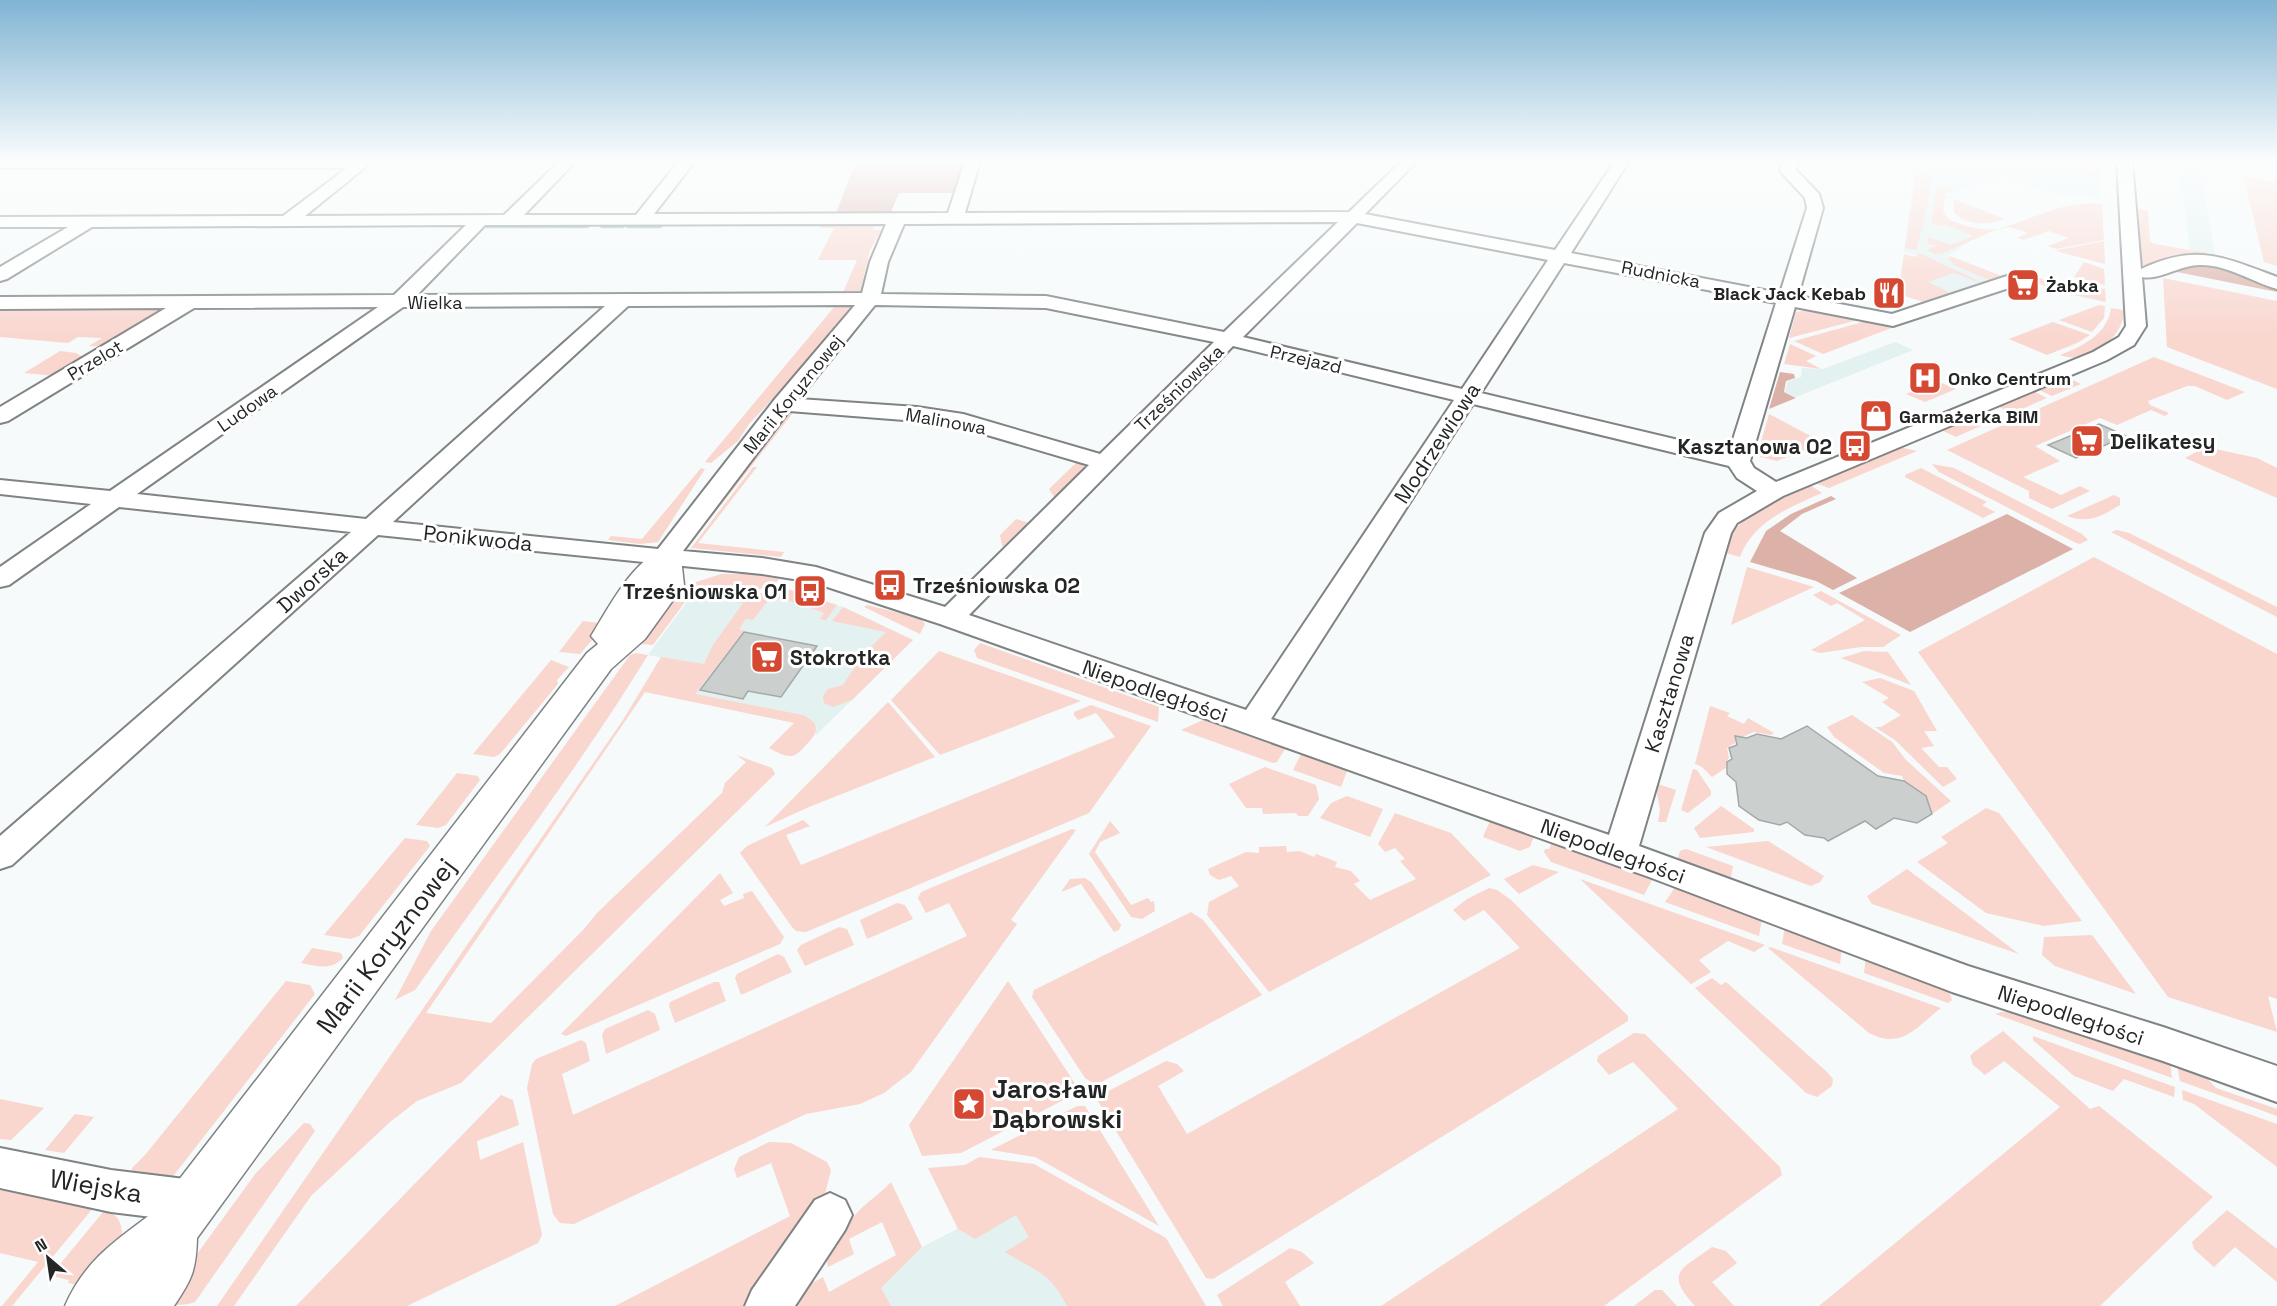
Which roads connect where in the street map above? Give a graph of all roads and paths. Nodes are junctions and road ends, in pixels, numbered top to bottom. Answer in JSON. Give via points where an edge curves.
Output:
{"nodes":[{"id":1,"x":0,"y":222,"type":"edge"},
{"id":2,"x":88,"y":222,"type":"junction"},
{"id":3,"x":99,"y":222,"type":"edge"},
{"id":4,"x":479,"y":222,"type":"edge"},
{"id":5,"x":896,"y":222,"type":"edge"},
{"id":6,"x":1348,"y":222,"type":"edge"},
{"id":7,"x":1380,"y":222,"type":"edge"},
{"id":8,"x":1582,"y":222,"type":"edge"},
{"id":9,"x":1811,"y":222,"type":"edge"},
{"id":10,"x":2129,"y":222,"type":"edge"},
{"id":11,"x":1560,"y":255,"type":"junction"},
{"id":12,"x":2148,"y":273,"type":"dead end"},
{"id":13,"x":0,"y":275,"type":"edge"},
{"id":14,"x":2020,"y":278,"type":"dead end"},
{"id":15,"x":2277,"y":283,"type":"edge"},
{"id":16,"x":870,"y":299,"type":"junction"},
{"id":17,"x":1786,"y":299,"type":"junction"},
{"id":18,"x":622,"y":301,"type":"junction"},
{"id":19,"x":189,"y":302,"type":"junction"},
{"id":20,"x":398,"y":302,"type":"junction"},
{"id":21,"x":0,"y":303,"type":"edge"},
{"id":22,"x":1228,"y":340,"type":"junction"},
{"id":23,"x":1466,"y":397,"type":"junction"},
{"id":24,"x":783,"y":404,"type":"junction"},
{"id":25,"x":0,"y":416,"type":"edge"},
{"id":26,"x":1738,"y":461,"type":"junction"},
{"id":27,"x":1104,"y":462,"type":"junction"},
{"id":28,"x":0,"y":487,"type":"edge"},
{"id":29,"x":1774,"y":491,"type":"junction"},
{"id":30,"x":116,"y":499,"type":"junction"},
{"id":31,"x":373,"y":526,"type":"junction"},
{"id":32,"x":666,"y":558,"type":"junction"},
{"id":33,"x":0,"y":579,"type":"edge"},
{"id":34,"x":950,"y":618,"type":"junction"},
{"id":35,"x":1252,"y":725,"type":"junction"},
{"id":36,"x":1620,"y":853,"type":"junction"},
{"id":37,"x":0,"y":856,"type":"edge"},
{"id":38,"x":2277,"y":1084,"type":"edge"},
{"id":39,"x":0,"y":1168,"type":"edge"},
{"id":40,"x":183,"y":1215,"type":"junction"},
{"id":41,"x":830,"y":1215,"type":"dead end"},
{"id":42,"x":92,"y":1306,"type":"edge"},
{"id":43,"x":142,"y":1306,"type":"edge"},
{"id":44,"x":768,"y":1306,"type":"edge"}],
"edges":[{"from":1,"to":2,"type":"street","name":"Rudnicka"},
{"from":2,"to":3,"type":"street","name":"Rudnicka"},
{"from":2,"to":13,"type":"street"},
{"from":4,"to":20,"type":"street","name":"Ludowa"},
{"from":5,"to":16,"type":"street","name":"Marii Koryznowej","via":[[879,262]]},
{"from":6,"to":22,"type":"street","name":"Trześniowska"},
{"from":7,"to":11,"type":"street","name":"Rudnicka"},
{"from":8,"to":11,"type":"street","name":"Modrzewiowa"},
{"from":9,"to":17,"type":"street"},
{"from":10,"to":29,"type":"street","via":[[2136,326],[2127,341],[2100,356]]},
{"from":11,"to":17,"type":"street","name":"Rudnicka"},
{"from":11,"to":23,"type":"street","name":"Modrzewiowa"},
{"from":12,"to":15,"type":"street","via":[[2163,266],[2211,260]]},
{"from":14,"to":17,"type":"street","name":"Rudnicka","via":[[1893,320]]},
{"from":16,"to":18,"type":"street","name":"Wielka"},
{"from":16,"to":22,"type":"street","name":"Przejazd","via":[[1057,303]]},
{"from":16,"to":24,"type":"street","name":"Marii Koryznowej"},
{"from":17,"to":26,"type":"street"},
{"from":18,"to":20,"type":"street","name":"Wielka"},
{"from":18,"to":31,"type":"street","name":"Dworska"},
{"from":19,"to":20,"type":"street","name":"Wielka"},
{"from":19,"to":21,"type":"street","name":"Wielka"},
{"from":19,"to":25,"type":"street","name":"Przelot"},
{"from":20,"to":30,"type":"street","name":"Ludowa"},
{"from":22,"to":23,"type":"street","name":"Przejazd"},
{"from":22,"to":27,"type":"street","name":"Trześniowska"},
{"from":23,"to":26,"type":"street","name":"Przejazd"},
{"from":23,"to":35,"type":"street","name":"Modrzewiowa"},
{"from":24,"to":27,"type":"street","name":"Malinowa","via":[[963,421]]},
{"from":24,"to":32,"type":"street","name":"Marii Koryznowej"},
{"from":26,"to":29,"type":"street","via":[[1745,473]]},
{"from":27,"to":34,"type":"street","name":"Trześniowska"},
{"from":28,"to":30,"type":"street","name":"Ponikwoda"},
{"from":29,"to":36,"type":"street","name":"Kasztanowa","via":[[1728,518],[1718,533]]},
{"from":30,"to":31,"type":"street","name":"Ponikwoda"},
{"from":30,"to":33,"type":"street","name":"Ludowa"},
{"from":31,"to":32,"type":"street","name":"Ponikwoda"},
{"from":31,"to":37,"type":"street","name":"Dworska"},
{"from":32,"to":34,"type":"street","name":"Ponikwoda","via":[[816,575]]},
{"from":32,"to":40,"type":"street","name":"Marii Koryznowej","via":[[669,585],[634,632],[599,661]]},
{"from":34,"to":35,"type":"street","name":"Niepodległości"},
{"from":35,"to":36,"type":"street","name":"Niepodległości"},
{"from":36,"to":38,"type":"street","name":"Niepodległości","via":[[1965,981]]},
{"from":39,"to":40,"type":"street","name":"Wiejska","via":[[111,1191]]},
{"from":40,"to":42,"type":"street","name":"Marii Koryznowej","via":[[120,1269]]},
{"from":40,"to":43,"type":"street","via":[[170,1266]]},
{"from":41,"to":44,"type":"street"}]}
